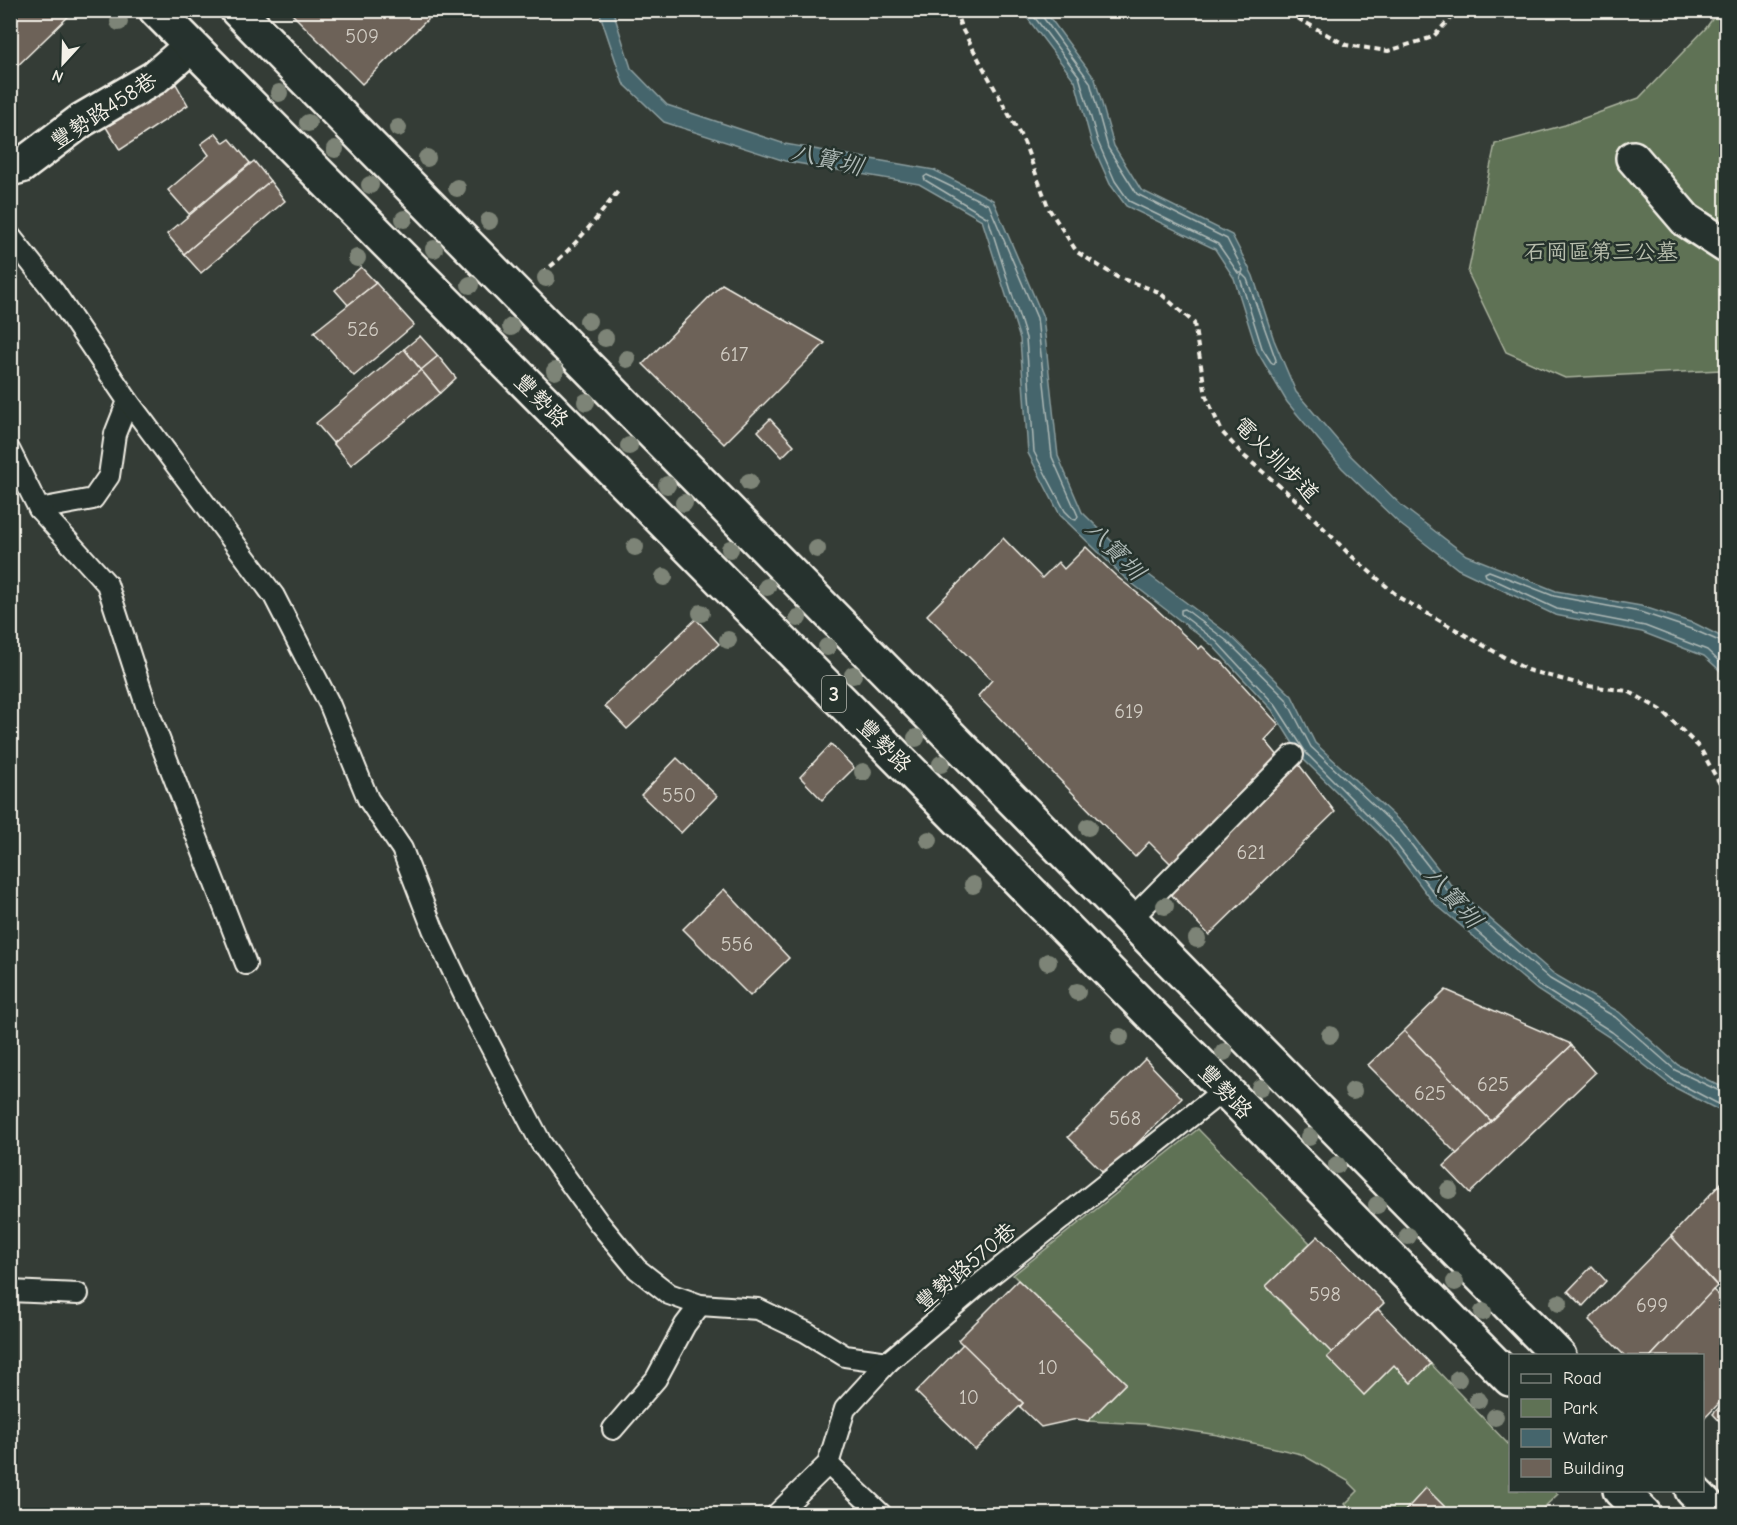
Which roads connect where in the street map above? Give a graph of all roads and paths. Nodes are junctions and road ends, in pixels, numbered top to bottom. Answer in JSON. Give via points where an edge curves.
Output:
{"nodes":[{"id":1,"x":156,"y":10,"type":"edge"},
{"id":2,"x":237,"y":10,"type":"edge"},
{"id":3,"x":955,"y":10,"type":"edge"},
{"id":4,"x":1291,"y":10,"type":"edge"},
{"id":5,"x":1458,"y":10,"type":"edge"},
{"id":6,"x":191,"y":46,"type":"junction"},
{"id":7,"x":1633,"y":158,"type":"dead end"},
{"id":8,"x":10,"y":168,"type":"edge"},
{"id":9,"x":620,"y":189,"type":"dead end"},
{"id":10,"x":10,"y":236,"type":"edge"},
{"id":11,"x":1726,"y":246,"type":"edge"},
{"id":12,"x":541,"y":273,"type":"dead end"},
{"id":13,"x":128,"y":401,"type":"junction"},
{"id":14,"x":10,"y":451,"type":"edge"},
{"id":15,"x":39,"y":509,"type":"junction"},
{"id":16,"x":1293,"y":755,"type":"dead end"},
{"id":17,"x":1726,"y":795,"type":"edge"},
{"id":18,"x":1130,"y":921,"type":"junction"},
{"id":19,"x":246,"y":964,"type":"dead end"},
{"id":20,"x":1225,"y":1089,"type":"junction"},
{"id":21,"x":10,"y":1291,"type":"edge"},
{"id":22,"x":78,"y":1294,"type":"dead end"},
{"id":23,"x":700,"y":1305,"type":"junction"},
{"id":24,"x":1557,"y":1354,"type":"edge"},
{"id":25,"x":888,"y":1362,"type":"junction"},
{"id":26,"x":1509,"y":1378,"type":"edge"},
{"id":27,"x":613,"y":1429,"type":"dead end"},
{"id":28,"x":828,"y":1464,"type":"junction"},
{"id":29,"x":1621,"y":1492,"type":"edge"},
{"id":30,"x":1693,"y":1492,"type":"edge"},
{"id":31,"x":777,"y":1515,"type":"edge"},
{"id":32,"x":881,"y":1515,"type":"edge"},
{"id":33,"x":1644,"y":1515,"type":"edge"},
{"id":34,"x":1716,"y":1515,"type":"edge"}],
"edges":[{"from":1,"to":6,"type":"main road","name":"豐勢路","number":"3"},
{"from":2,"to":18,"type":"main road","number":"3"},
{"from":3,"to":17,"type":"path","name":"電火圳步道","via":[[1024,142],[1049,209],[1077,252],[1117,277],[1159,292],[1194,323],[1206,396],[1222,432],[1244,456],[1400,598],[1527,670],[1588,686],[1628,691],[1661,710],[1700,748]]},
{"from":4,"to":5,"type":"path","via":[[1299,20],[1346,45],[1388,51],[1433,38]]},
{"from":6,"to":8,"type":"main road","name":"豐勢路458巷","via":[[154,78],[82,120],[21,166]]},
{"from":6,"to":20,"type":"main road","name":"豐勢路","number":"3"},
{"from":7,"to":11,"type":"main road","via":[[1686,219]]},
{"from":9,"to":12,"type":"path","via":[[591,227]]},
{"from":10,"to":13,"type":"lane","via":[[55,293]]},
{"from":13,"to":15,"type":"lane","via":[[115,434],[109,476],[93,499]]},
{"from":13,"to":23,"type":"lane","via":[[274,596],[329,703],[368,799],[402,849],[433,929],[541,1143],[637,1269],[669,1294]]},
{"from":14,"to":15,"type":"lane"},
{"from":15,"to":19,"type":"lane","via":[[107,584],[146,705]]},
{"from":16,"to":18,"type":"lane"},
{"from":18,"to":24,"type":"main road","number":"3"},
{"from":20,"to":25,"type":"lane","name":"豐勢路570巷"},
{"from":20,"to":26,"type":"main road","name":"豐勢路","number":"3"},
{"from":21,"to":22,"type":"lane"},
{"from":23,"to":25,"type":"lane","via":[[758,1309],[845,1356]]},
{"from":23,"to":27,"type":"lane","via":[[656,1379]]},
{"from":25,"to":28,"type":"lane","name":"豐勢路570巷","via":[[845,1409]]},
{"from":28,"to":31,"type":"lane","name":"豐勢路570巷"},
{"from":28,"to":32,"type":"lane"},
{"from":29,"to":33,"type":"main road"},
{"from":30,"to":34,"type":"main road"}]}
